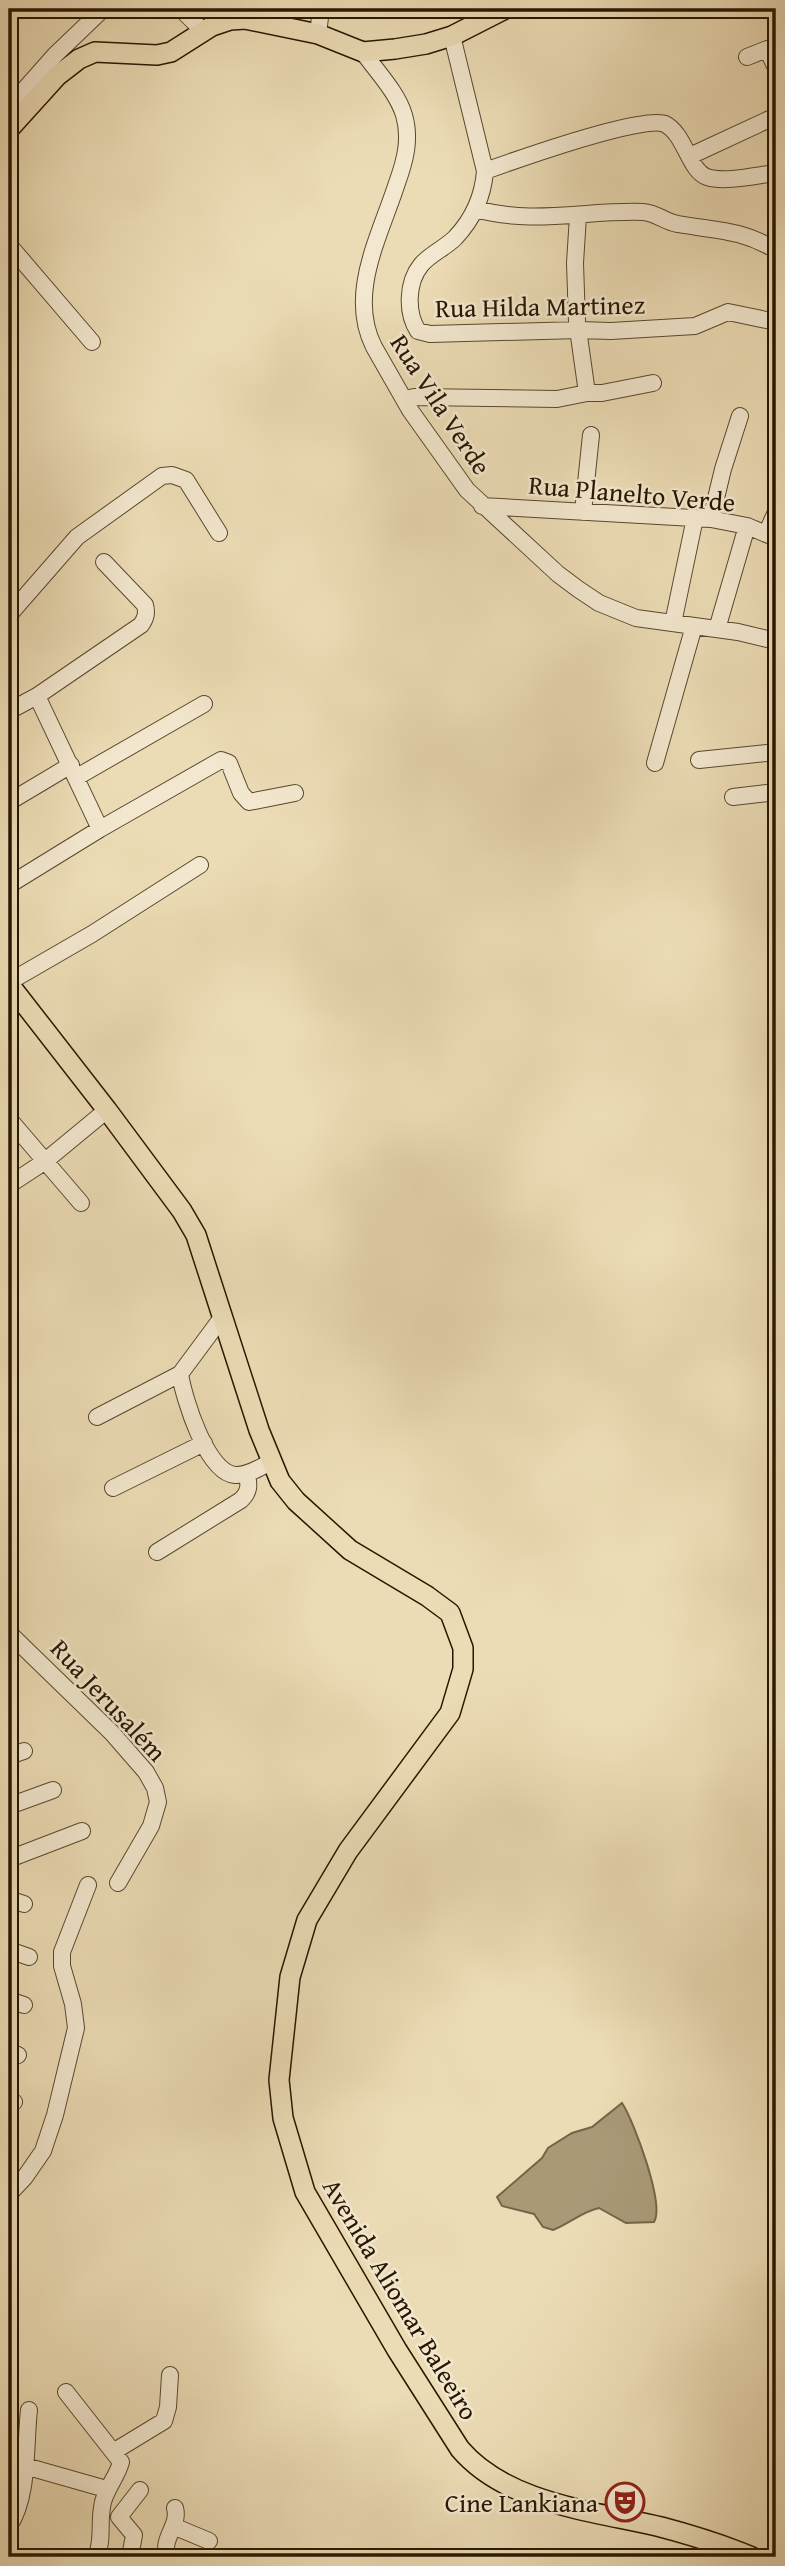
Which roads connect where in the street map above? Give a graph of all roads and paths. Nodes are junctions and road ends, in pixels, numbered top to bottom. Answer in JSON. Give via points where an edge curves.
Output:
{"nodes":[{"id":1,"x":103,"y":9,"type":"edge"},
{"id":2,"x":181,"y":9,"type":"edge"},
{"id":3,"x":321,"y":9,"type":"edge"},
{"id":4,"x":505,"y":9,"type":"edge"},
{"id":5,"x":230,"y":15,"type":"edge"},
{"id":6,"x":202,"y":31,"type":"junction"},
{"id":7,"x":318,"y":34,"type":"junction"},
{"id":8,"x":452,"y":36,"type":"junction"},
{"id":9,"x":363,"y":52,"type":"junction"},
{"id":10,"x":747,"y":57,"type":"dead end"},
{"id":11,"x":776,"y":68,"type":"edge"},
{"id":12,"x":9,"y":107,"type":"edge"},
{"id":13,"x":776,"y":116,"type":"edge"},
{"id":14,"x":9,"y":129,"type":"edge"},
{"id":15,"x":690,"y":156,"type":"junction"},
{"id":16,"x":485,"y":171,"type":"junction"},
{"id":17,"x":776,"y":173,"type":"edge"},
{"id":18,"x":475,"y":209,"type":"junction"},
{"id":19,"x":578,"y":216,"type":"junction"},
{"id":20,"x":9,"y":245,"type":"edge"},
{"id":21,"x":776,"y":250,"type":"edge"},
{"id":22,"x":776,"y":322,"type":"edge"},
{"id":23,"x":579,"y":330,"type":"junction"},
{"id":24,"x":92,"y":342,"type":"dead end"},
{"id":25,"x":653,"y":383,"type":"dead end"},
{"id":26,"x":587,"y":393,"type":"junction"},
{"id":27,"x":404,"y":399,"type":"junction"},
{"id":28,"x":740,"y":416,"type":"dead end"},
{"id":29,"x":591,"y":435,"type":"dead end"},
{"id":30,"x":482,"y":506,"type":"junction"},
{"id":31,"x":583,"y":512,"type":"junction"},
{"id":32,"x":776,"y":512,"type":"edge"},
{"id":33,"x":703,"y":518,"type":"junction"},
{"id":34,"x":747,"y":526,"type":"junction"},
{"id":35,"x":219,"y":533,"type":"dead end"},
{"id":36,"x":771,"y":536,"type":"edge"},
{"id":37,"x":104,"y":562,"type":"dead end"},
{"id":38,"x":9,"y":615,"type":"edge"},
{"id":39,"x":673,"y":623,"type":"junction"},
{"id":40,"x":694,"y":626,"type":"junction"},
{"id":41,"x":718,"y":629,"type":"junction"},
{"id":42,"x":776,"y":641,"type":"edge"},
{"id":43,"x":37,"y":695,"type":"junction"},
{"id":44,"x":204,"y":704,"type":"dead end"},
{"id":45,"x":9,"y":711,"type":"edge"},
{"id":46,"x":776,"y":752,"type":"edge"},
{"id":47,"x":699,"y":760,"type":"dead end"},
{"id":48,"x":655,"y":762,"type":"dead end"},
{"id":49,"x":74,"y":771,"type":"junction"},
{"id":50,"x":776,"y":792,"type":"edge"},
{"id":51,"x":295,"y":793,"type":"dead end"},
{"id":52,"x":733,"y":797,"type":"dead end"},
{"id":53,"x":9,"y":802,"type":"edge"},
{"id":54,"x":100,"y":829,"type":"junction"},
{"id":55,"x":200,"y":865,"type":"dead end"},
{"id":56,"x":9,"y":885,"type":"edge"},
{"id":57,"x":9,"y":983,"type":"edge"},
{"id":58,"x":107,"y":1110,"type":"junction"},
{"id":59,"x":9,"y":1119,"type":"edge"},
{"id":60,"x":44,"y":1163,"type":"junction"},
{"id":61,"x":9,"y":1185,"type":"edge"},
{"id":62,"x":81,"y":1203,"type":"dead end"},
{"id":63,"x":223,"y":1316,"type":"junction"},
{"id":64,"x":180,"y":1374,"type":"junction"},
{"id":65,"x":96,"y":1417,"type":"dead end"},
{"id":66,"x":204,"y":1443,"type":"junction"},
{"id":67,"x":271,"y":1462,"type":"junction"},
{"id":68,"x":247,"y":1474,"type":"junction"},
{"id":69,"x":113,"y":1488,"type":"dead end"},
{"id":70,"x":157,"y":1552,"type":"dead end"},
{"id":71,"x":9,"y":1633,"type":"edge"},
{"id":72,"x":53,"y":1790,"type":"dead end"},
{"id":73,"x":9,"y":1806,"type":"edge"},
{"id":74,"x":82,"y":1831,"type":"dead end"},
{"id":75,"x":9,"y":1859,"type":"edge"},
{"id":76,"x":118,"y":1883,"type":"dead end"},
{"id":77,"x":88,"y":1885,"type":"dead end"},
{"id":78,"x":9,"y":1950,"type":"edge"},
{"id":79,"x":30,"y":1957,"type":"dead end"},
{"id":80,"x":9,"y":2194,"type":"edge"},
{"id":81,"x":170,"y":2375,"type":"dead end"},
{"id":82,"x":66,"y":2392,"type":"dead end"},
{"id":83,"x":29,"y":2410,"type":"dead end"},
{"id":84,"x":113,"y":2452,"type":"junction"},
{"id":85,"x":25,"y":2466,"type":"junction"},
{"id":86,"x":106,"y":2489,"type":"junction"},
{"id":87,"x":140,"y":2490,"type":"dead end"},
{"id":88,"x":175,"y":2508,"type":"dead end"},
{"id":89,"x":9,"y":2526,"type":"edge"},
{"id":90,"x":173,"y":2526,"type":"junction"},
{"id":91,"x":209,"y":2541,"type":"dead end"},
{"id":92,"x":715,"y":2552,"type":"edge"},
{"id":93,"x":96,"y":2557,"type":"edge"},
{"id":94,"x":130,"y":2557,"type":"edge"},
{"id":95,"x":168,"y":2557,"type":"edge"},
{"id":96,"x":752,"y":2557,"type":"edge"}],
"edges":[{"from":1,"to":12,"type":"street"},
{"from":2,"to":6,"type":"street"},
{"from":3,"to":7,"type":"street"},
{"from":4,"to":8,"type":"main road"},
{"from":5,"to":6,"type":"main road"},
{"from":5,"to":7,"type":"main road"},
{"from":6,"to":14,"type":"main road","via":[[176,50],[157,55],[86,55],[57,76]]},
{"from":7,"to":9,"type":"main road"},
{"from":8,"to":9,"type":"main road"},
{"from":8,"to":16,"type":"street","name":"Rua Hilda Martinez"},
{"from":9,"to":27,"type":"street","name":"Rua Vila Verde","via":[[399,102],[407,132],[402,169],[363,285],[362,304],[366,331]]},
{"from":10,"to":11,"type":"street","via":[[768,49]]},
{"from":13,"to":15,"type":"street"},
{"from":15,"to":16,"type":"street","via":[[671,129],[656,122],[573,140]]},
{"from":15,"to":17,"type":"street","via":[[707,177]]},
{"from":16,"to":18,"type":"street","name":"Rua Hilda Martinez"},
{"from":18,"to":19,"type":"street","via":[[531,218]]},
{"from":18,"to":23,"type":"street","name":"Rua Hilda Martinez","via":[[454,239],[416,271],[410,295],[411,317],[418,331]]},
{"from":19,"to":21,"type":"street","via":[[651,213],[676,224],[755,238]]},
{"from":19,"to":23,"type":"street"},
{"from":20,"to":24,"type":"street"},
{"from":22,"to":23,"type":"street","name":"Rua Hilda Martinez","via":[[728,313],[695,326]]},
{"from":23,"to":26,"type":"street"},
{"from":25,"to":26,"type":"street"},
{"from":26,"to":27,"type":"street","via":[[557,399]]},
{"from":27,"to":30,"type":"street","name":"Rua Vila Verde","via":[[436,449]]},
{"from":28,"to":33,"type":"street"},
{"from":29,"to":31,"type":"street"},
{"from":30,"to":31,"type":"street","name":"Rua Planelto Verde"},
{"from":30,"to":39,"type":"street","name":"Rua Vila Verde","via":[[598,603],[636,618]]},
{"from":31,"to":33,"type":"street","name":"Rua Planelto Verde"},
{"from":32,"to":36,"type":"street"},
{"from":33,"to":34,"type":"street","name":"Rua Planelto Verde"},
{"from":33,"to":39,"type":"street"},
{"from":34,"to":36,"type":"street","name":"Rua Planelto Verde"},
{"from":34,"to":41,"type":"street"},
{"from":35,"to":38,"type":"street","via":[[186,480],[162,476],[77,537]]},
{"from":37,"to":43,"type":"street","via":[[145,605],[144,621]]},
{"from":39,"to":40,"type":"street","name":"Rua Vila Verde"},
{"from":40,"to":41,"type":"street","name":"Rua Vila Verde"},
{"from":40,"to":48,"type":"street"},
{"from":41,"to":42,"type":"street","name":"Rua Vila Verde"},
{"from":43,"to":45,"type":"street"},
{"from":43,"to":49,"type":"street"},
{"from":44,"to":49,"type":"street"},
{"from":46,"to":47,"type":"street"},
{"from":49,"to":53,"type":"street"},
{"from":49,"to":54,"type":"street"},
{"from":50,"to":52,"type":"street"},
{"from":51,"to":54,"type":"street","via":[[249,802],[229,763],[220,760]]},
{"from":54,"to":56,"type":"street"},
{"from":55,"to":57,"type":"street"},
{"from":57,"to":58,"type":"main road","name":"Avenida Aliomar Baleeiro"},
{"from":58,"to":60,"type":"street"},
{"from":58,"to":63,"type":"main road","name":"Avenida Aliomar Baleeiro","via":[[190,1223]]},
{"from":59,"to":60,"type":"street"},
{"from":60,"to":61,"type":"street"},
{"from":60,"to":62,"type":"street"},
{"from":63,"to":64,"type":"street"},
{"from":63,"to":67,"type":"main road","name":"Avenida Aliomar Baleeiro"},
{"from":64,"to":65,"type":"street"},
{"from":64,"to":66,"type":"street"},
{"from":66,"to":68,"type":"street","via":[[222,1470]]},
{"from":66,"to":69,"type":"street"},
{"from":67,"to":68,"type":"street"},
{"from":67,"to":92,"type":"main road","name":"Avenida Aliomar Baleeiro","via":[[296,1501],[341,1543],[450,1613],[463,1648],[463,1669],[450,1713],[348,1851],[300,1938],[290,1978],[279,2080],[283,2118],[302,2186],[397,2350],[470,2462],[551,2501],[665,2529]]},
{"from":68,"to":70,"type":"street","via":[[248,1494],[242,1500]]},
{"from":71,"to":76,"type":"street","name":"Rua Jerusalém","via":[[112,1734],[155,1788],[158,1802],[151,1826]]},
{"from":72,"to":73,"type":"street"},
{"from":74,"to":75,"type":"street"},
{"from":77,"to":80,"type":"street","via":[[62,1952],[76,2028],[58,2105],[43,2151]]},
{"from":78,"to":79,"type":"street"},
{"from":81,"to":84,"type":"street","via":[[164,2421]]},
{"from":82,"to":84,"type":"street"},
{"from":83,"to":85,"type":"street"},
{"from":84,"to":86,"type":"street","via":[[121,2462]]},
{"from":85,"to":86,"type":"street"},
{"from":85,"to":89,"type":"street","via":[[16,2514]]},
{"from":86,"to":93,"type":"street"},
{"from":87,"to":94,"type":"street","via":[[119,2517],[134,2535]]},
{"from":88,"to":90,"type":"street"},
{"from":90,"to":91,"type":"street"},
{"from":90,"to":95,"type":"street","via":[[166,2543]]},
{"from":92,"to":96,"type":"main road","name":"Avenida Aliomar Baleeiro"}]}
